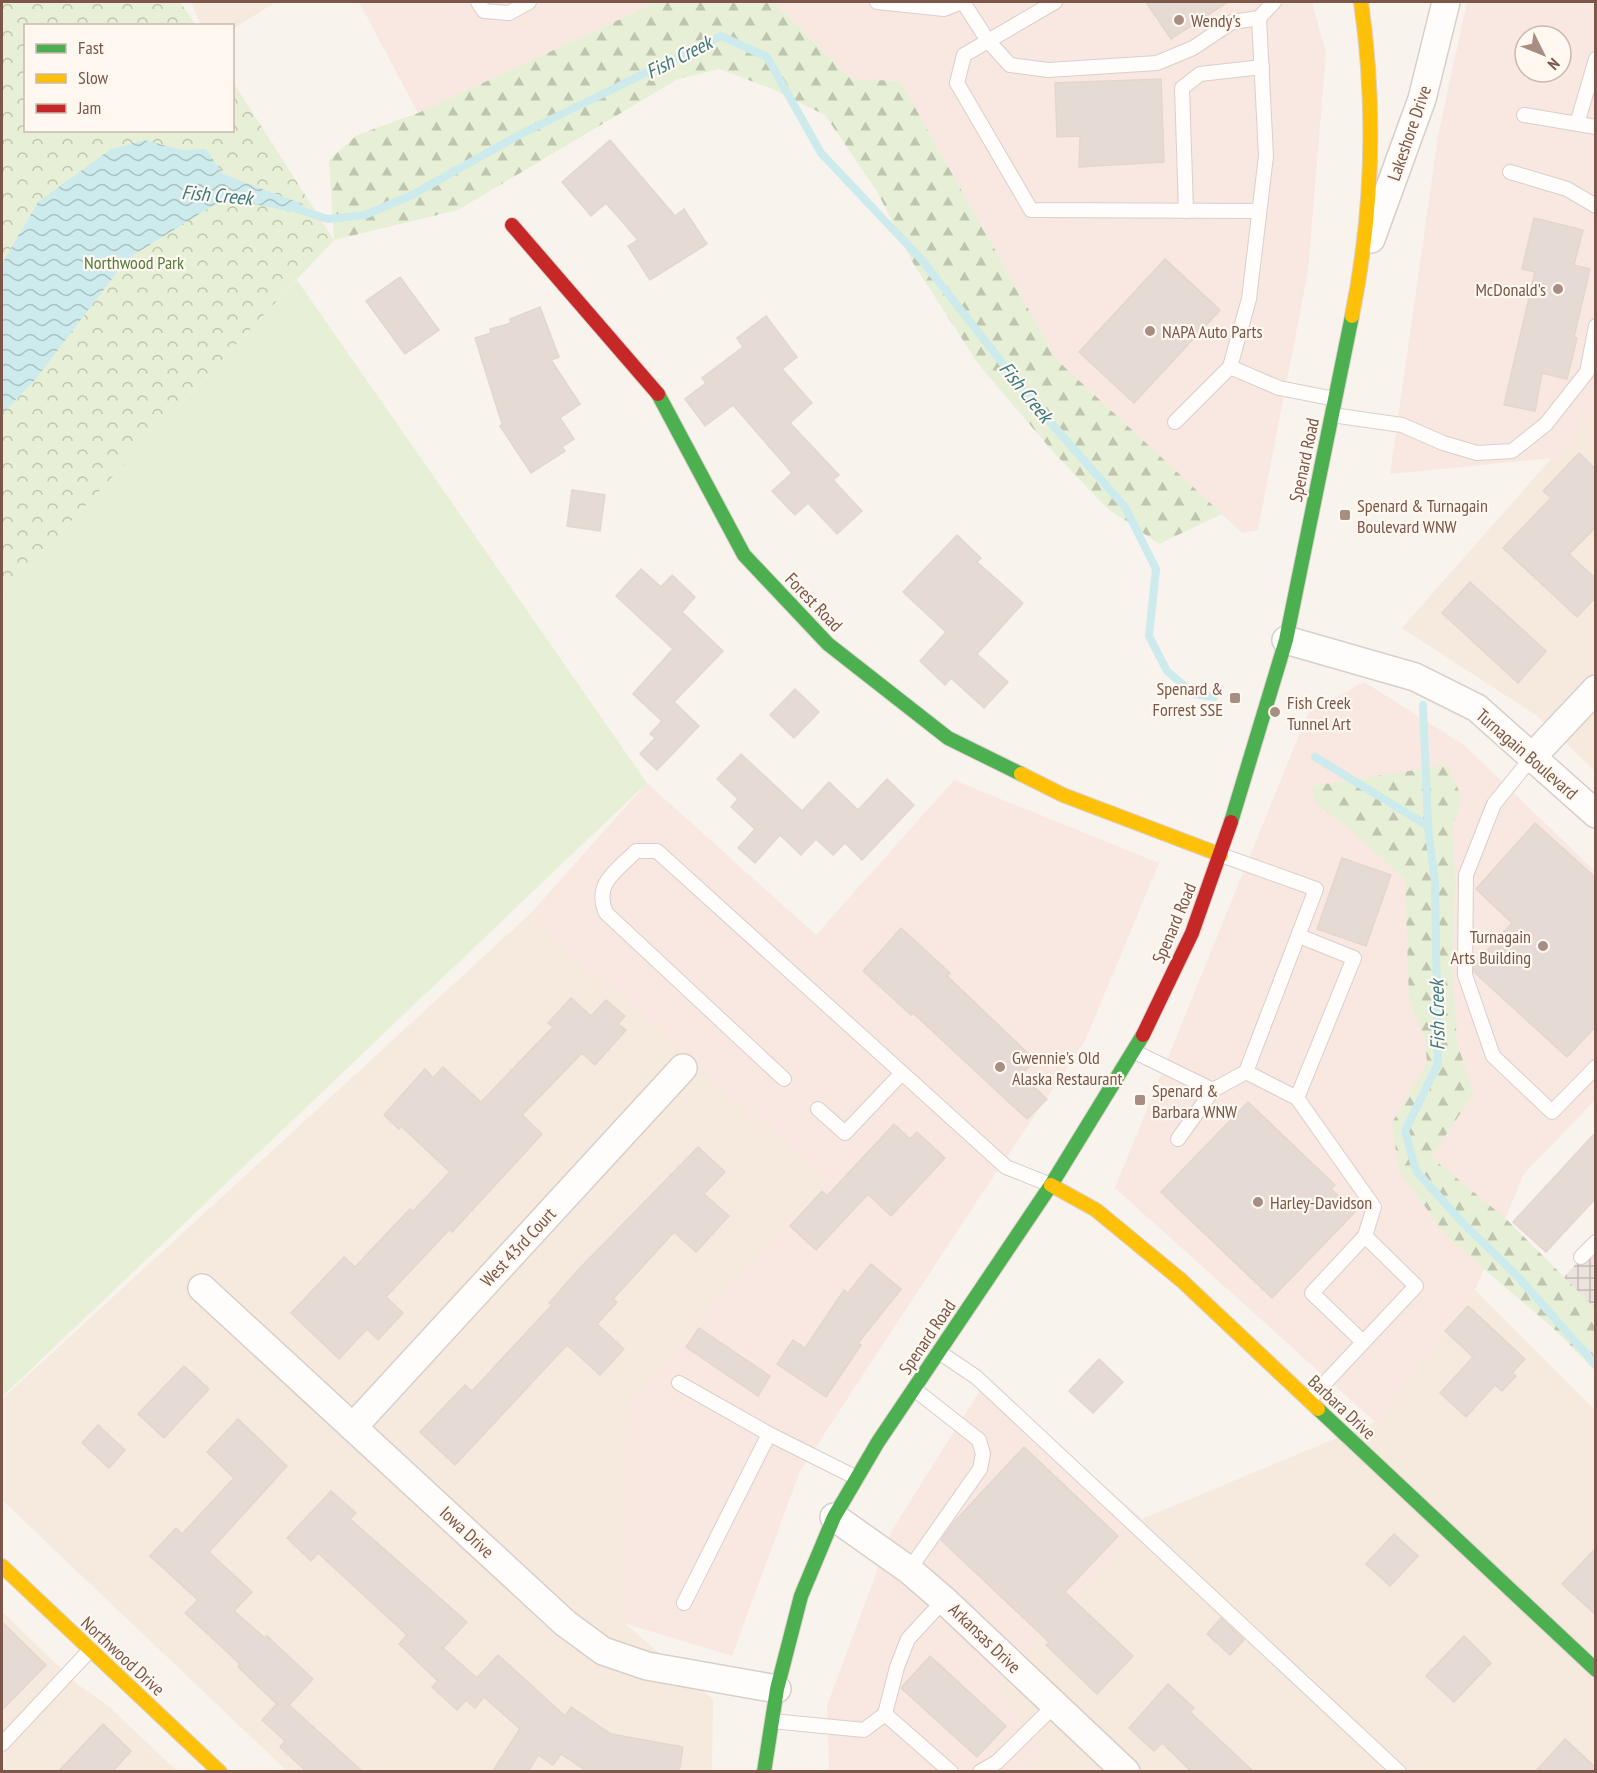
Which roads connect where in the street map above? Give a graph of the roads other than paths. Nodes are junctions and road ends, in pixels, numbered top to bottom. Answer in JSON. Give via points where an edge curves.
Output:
{"nodes":[{"id":1,"x":478,"y":2,"type":"edge"},
{"id":2,"x":529,"y":2,"type":"edge"},
{"id":3,"x":877,"y":2,"type":"edge"},
{"id":4,"x":963,"y":2,"type":"edge"},
{"id":5,"x":1055,"y":2,"type":"edge"},
{"id":6,"x":1274,"y":2,"type":"edge"},
{"id":7,"x":1361,"y":2,"type":"edge"},
{"id":8,"x":1446,"y":2,"type":"edge"},
{"id":9,"x":899,"y":3,"type":"edge"},
{"id":10,"x":1259,"y":18,"type":"junction"},
{"id":11,"x":988,"y":41,"type":"junction"},
{"id":12,"x":1596,"y":59,"type":"edge"},
{"id":13,"x":1262,"y":67,"type":"junction"},
{"id":14,"x":1371,"y":99,"type":"junction"},
{"id":15,"x":1422,"y":99,"type":"junction"},
{"id":16,"x":1524,"y":115,"type":"dead end"},
{"id":17,"x":1577,"y":124,"type":"junction"},
{"id":18,"x":1596,"y":127,"type":"edge"},
{"id":19,"x":1510,"y":172,"type":"dead end"},
{"id":20,"x":1596,"y":206,"type":"edge"},
{"id":21,"x":1186,"y":211,"type":"junction"},
{"id":22,"x":1259,"y":211,"type":"junction"},
{"id":23,"x":512,"y":225,"type":"dead end"},
{"id":24,"x":1363,"y":263,"type":"junction"},
{"id":25,"x":1596,"y":326,"type":"edge"},
{"id":26,"x":1230,"y":366,"type":"junction"},
{"id":27,"x":1335,"y":399,"type":"junction"},
{"id":28,"x":1332,"y":415,"type":"junction"},
{"id":29,"x":1175,"y":422,"type":"dead end"},
{"id":30,"x":1286,"y":640,"type":"junction"},
{"id":31,"x":1596,"y":689,"type":"edge"},
{"id":32,"x":1533,"y":756,"type":"junction"},
{"id":33,"x":1596,"y":814,"type":"edge"},
{"id":34,"x":1221,"y":855,"type":"junction"},
{"id":35,"x":1299,"y":936,"type":"junction"},
{"id":36,"x":1135,"y":1052,"type":"junction"},
{"id":37,"x":1596,"y":1067,"type":"edge"},
{"id":38,"x":683,"y":1068,"type":"dead end"},
{"id":39,"x":1246,"y":1072,"type":"junction"},
{"id":40,"x":901,"y":1074,"type":"junction"},
{"id":41,"x":784,"y":1079,"type":"dead end"},
{"id":42,"x":1213,"y":1090,"type":"junction"},
{"id":43,"x":1297,"y":1098,"type":"junction"},
{"id":44,"x":818,"y":1109,"type":"dead end"},
{"id":45,"x":1178,"y":1139,"type":"dead end"},
{"id":46,"x":1051,"y":1185,"type":"junction"},
{"id":47,"x":1365,"y":1236,"type":"junction"},
{"id":48,"x":1596,"y":1242,"type":"edge"},
{"id":49,"x":1581,"y":1257,"type":"dead end"},
{"id":50,"x":202,"y":1288,"type":"dead end"},
{"id":51,"x":1363,"y":1342,"type":"junction"},
{"id":52,"x":939,"y":1352,"type":"junction"},
{"id":53,"x":679,"y":1383,"type":"dead end"},
{"id":54,"x":914,"y":1389,"type":"junction"},
{"id":55,"x":1309,"y":1400,"type":"junction"},
{"id":56,"x":353,"y":1427,"type":"junction"},
{"id":57,"x":769,"y":1434,"type":"junction"},
{"id":58,"x":857,"y":1478,"type":"junction"},
{"id":59,"x":834,"y":1517,"type":"junction"},
{"id":60,"x":2,"y":1566,"type":"edge"},
{"id":61,"x":909,"y":1570,"type":"junction"},
{"id":62,"x":944,"y":1600,"type":"junction"},
{"id":63,"x":684,"y":1604,"type":"dead end"},
{"id":64,"x":90,"y":1650,"type":"junction"},
{"id":65,"x":1596,"y":1670,"type":"edge"},
{"id":66,"x":777,"y":1689,"type":"junction"},
{"id":67,"x":1055,"y":1705,"type":"junction"},
{"id":68,"x":885,"y":1714,"type":"junction"},
{"id":69,"x":772,"y":1721,"type":"junction"},
{"id":70,"x":2,"y":1744,"type":"edge"},
{"id":71,"x":207,"y":1767,"type":"edge"},
{"id":72,"x":764,"y":1772,"type":"edge"},
{"id":73,"x":951,"y":1772,"type":"edge"},
{"id":74,"x":980,"y":1772,"type":"edge"},
{"id":75,"x":1126,"y":1772,"type":"edge"},
{"id":76,"x":1399,"y":1772,"type":"edge"}],
"edges":[{"from":1,"to":2,"type":"lane","via":[[484,11],[509,13]]},
{"from":3,"to":9,"type":"lane"},
{"from":4,"to":9,"type":"lane","via":[[944,9]]},
{"from":4,"to":11,"type":"lane"},
{"from":5,"to":11,"type":"lane"},
{"from":6,"to":10,"type":"lane"},
{"from":7,"to":14,"type":"street","name":"Spenard Road"},
{"from":8,"to":15,"type":"street","name":"Lakeshore Drive"},
{"from":10,"to":11,"type":"lane","via":[[1232,22],[1193,48],[1157,63],[1039,69],[1010,65]]},
{"from":10,"to":13,"type":"lane"},
{"from":11,"to":21,"type":"lane","via":[[964,55],[957,83],[1031,210]]},
{"from":12,"to":17,"type":"lane"},
{"from":13,"to":21,"type":"lane","via":[[1200,75],[1182,88]]},
{"from":13,"to":22,"type":"lane","via":[[1266,156]]},
{"from":14,"to":15,"type":"street","via":[[1388,120],[1400,123],[1409,119]]},
{"from":14,"to":24,"type":"street","name":"Spenard Road"},
{"from":15,"to":24,"type":"street","name":"Lakeshore Drive"},
{"from":16,"to":17,"type":"lane"},
{"from":17,"to":18,"type":"lane"},
{"from":19,"to":20,"type":"lane","via":[[1567,189]]},
{"from":21,"to":22,"type":"lane"},
{"from":22,"to":26,"type":"lane","via":[[1249,299]]},
{"from":23,"to":34,"type":"street","name":"Forest Road","via":[[658,393],[744,555],[828,644],[948,738],[1063,795]]},
{"from":24,"to":27,"type":"street","name":"Spenard Road"},
{"from":25,"to":28,"type":"lane","via":[[1587,372],[1546,424],[1512,451],[1477,453],[1402,425]]},
{"from":26,"to":27,"type":"lane","via":[[1279,388]]},
{"from":26,"to":29,"type":"lane"},
{"from":27,"to":28,"type":"street","name":"Spenard Road"},
{"from":28,"to":30,"type":"street","name":"Spenard Road"},
{"from":30,"to":32,"type":"street","name":"Turnagain Boulevard","via":[[1415,677],[1477,708]]},
{"from":30,"to":34,"type":"street","name":"Spenard Road"},
{"from":31,"to":32,"type":"street"},
{"from":32,"to":33,"type":"street","name":"Turnagain Boulevard"},
{"from":32,"to":37,"type":"lane","via":[[1494,804],[1466,875],[1465,975],[1493,1056],[1552,1112]]},
{"from":34,"to":35,"type":"lane","via":[[1316,889]]},
{"from":34,"to":36,"type":"street","name":"Spenard Road","via":[[1192,933]]},
{"from":35,"to":39,"type":"lane"},
{"from":35,"to":43,"type":"lane","via":[[1354,958]]},
{"from":36,"to":42,"type":"lane"},
{"from":36,"to":46,"type":"street","name":"Spenard Road"},
{"from":38,"to":56,"type":"street","name":"West 43rd Court"},
{"from":39,"to":42,"type":"lane"},
{"from":39,"to":43,"type":"lane"},
{"from":40,"to":41,"type":"lane","via":[[657,851],[636,851],[601,888],[600,900],[606,913]]},
{"from":40,"to":44,"type":"lane","via":[[845,1133]]},
{"from":40,"to":46,"type":"lane","via":[[1006,1167]]},
{"from":42,"to":45,"type":"lane"},
{"from":43,"to":47,"type":"lane","via":[[1374,1207]]},
{"from":46,"to":52,"type":"street","name":"Spenard Road"},
{"from":46,"to":55,"type":"street","name":"Barbara Drive","via":[[1096,1210],[1181,1280]]},
{"from":47,"to":51,"type":"lane","via":[[1416,1286]]},
{"from":47,"to":51,"type":"lane","via":[[1312,1293]]},
{"from":48,"to":49,"type":"lane"},
{"from":50,"to":56,"type":"street","name":"Iowa Drive"},
{"from":51,"to":55,"type":"lane"},
{"from":52,"to":54,"type":"street","name":"Spenard Road"},
{"from":52,"to":76,"type":"lane","via":[[976,1377]]},
{"from":53,"to":57,"type":"lane"},
{"from":54,"to":58,"type":"street","name":"Spenard Road"},
{"from":54,"to":61,"type":"lane","via":[[979,1440],[983,1454],[980,1469]]},
{"from":55,"to":65,"type":"street","name":"Barbara Drive"},
{"from":56,"to":66,"type":"street","name":"Iowa Drive","via":[[566,1623],[603,1651],[647,1666]]},
{"from":57,"to":58,"type":"lane"},
{"from":57,"to":63,"type":"lane"},
{"from":58,"to":59,"type":"street","name":"Spenard Road"},
{"from":59,"to":61,"type":"street","name":"Arkansas Drive"},
{"from":59,"to":66,"type":"street","name":"Spenard Road","via":[[801,1596]]},
{"from":60,"to":64,"type":"street","name":"Northwood Drive"},
{"from":61,"to":62,"type":"street","name":"Arkansas Drive"},
{"from":62,"to":67,"type":"street","name":"Arkansas Drive"},
{"from":62,"to":68,"type":"lane","via":[[908,1639]]},
{"from":64,"to":70,"type":"lane"},
{"from":64,"to":71,"type":"street","name":"Northwood Drive"},
{"from":66,"to":69,"type":"street","name":"Spenard Road"},
{"from":67,"to":74,"type":"lane","via":[[997,1762]]},
{"from":67,"to":75,"type":"street","name":"Arkansas Drive"},
{"from":68,"to":69,"type":"lane","via":[[864,1730]]},
{"from":68,"to":73,"type":"lane"},
{"from":69,"to":72,"type":"street","name":"Spenard Road"}]}
